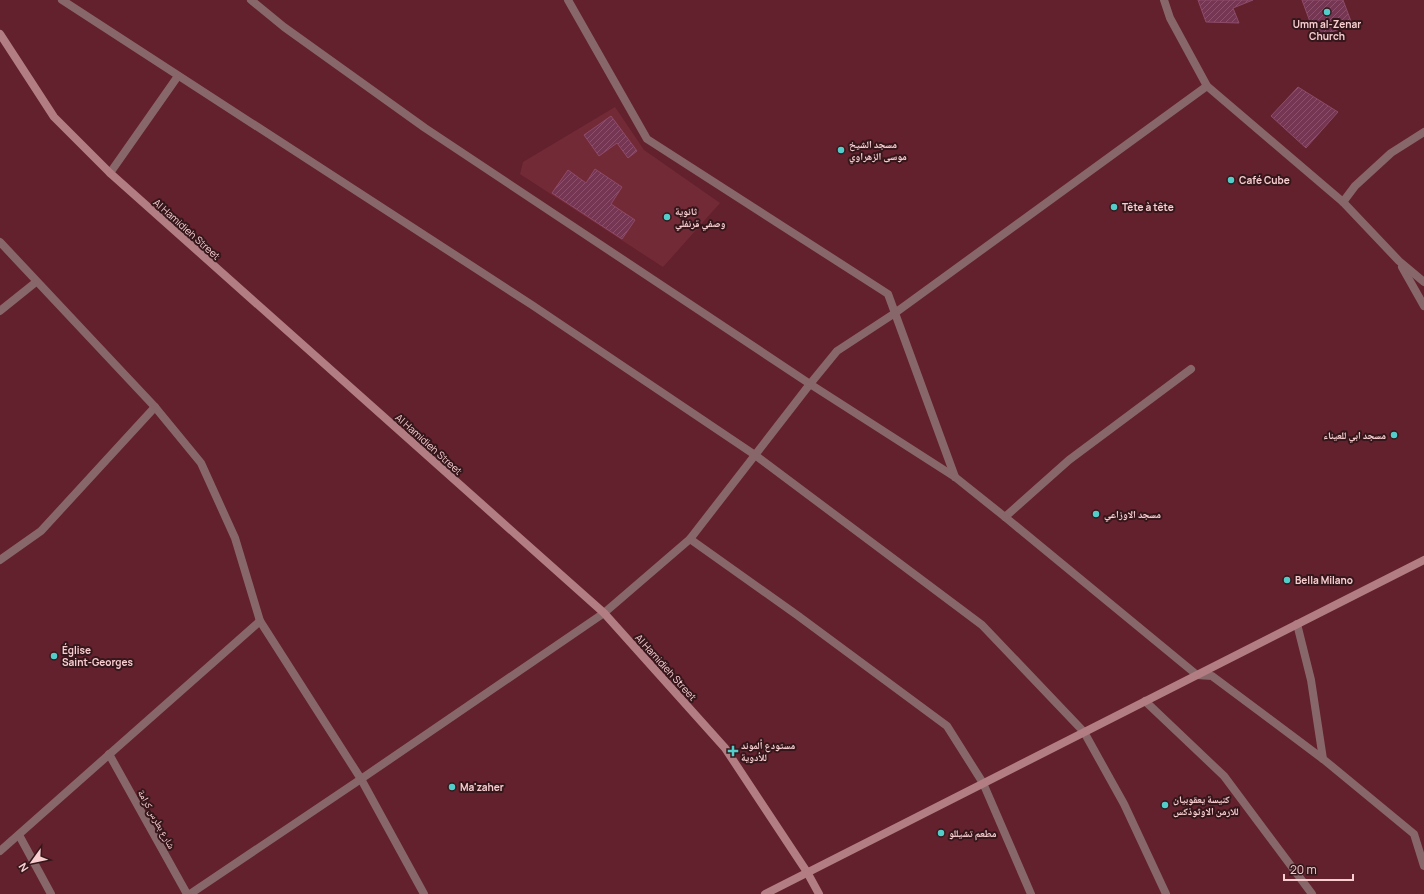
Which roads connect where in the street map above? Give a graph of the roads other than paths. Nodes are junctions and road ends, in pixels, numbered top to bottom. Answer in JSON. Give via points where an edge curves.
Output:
{"nodes":[{"id":1,"x":62,"y":0,"type":"edge"},
{"id":2,"x":250,"y":0,"type":"edge"},
{"id":3,"x":568,"y":0,"type":"edge"},
{"id":4,"x":1164,"y":0,"type":"edge"},
{"id":5,"x":0,"y":34,"type":"edge"},
{"id":6,"x":178,"y":76,"type":"junction"},
{"id":7,"x":1207,"y":86,"type":"junction"},
{"id":8,"x":1424,"y":132,"type":"edge"},
{"id":9,"x":110,"y":173,"type":"junction"},
{"id":10,"x":1343,"y":202,"type":"junction"},
{"id":11,"x":0,"y":242,"type":"edge"},
{"id":12,"x":1399,"y":261,"type":"junction"},
{"id":13,"x":36,"y":282,"type":"junction"},
{"id":14,"x":1424,"y":282,"type":"edge"},
{"id":15,"x":1424,"y":306,"type":"edge"},
{"id":16,"x":0,"y":311,"type":"edge"},
{"id":17,"x":895,"y":313,"type":"junction"},
{"id":18,"x":1191,"y":369,"type":"dead end"},
{"id":19,"x":810,"y":384,"type":"junction"},
{"id":20,"x":155,"y":407,"type":"junction"},
{"id":21,"x":755,"y":455,"type":"junction"},
{"id":22,"x":955,"y":477,"type":"junction"},
{"id":23,"x":1005,"y":517,"type":"junction"},
{"id":24,"x":690,"y":539,"type":"junction"},
{"id":25,"x":0,"y":560,"type":"edge"},
{"id":26,"x":1424,"y":560,"type":"edge"},
{"id":27,"x":604,"y":613,"type":"junction"},
{"id":28,"x":260,"y":621,"type":"junction"},
{"id":29,"x":1297,"y":624,"type":"junction"},
{"id":30,"x":1197,"y":675,"type":"junction"},
{"id":31,"x":1145,"y":701,"type":"junction"},
{"id":32,"x":1084,"y":732,"type":"junction"},
{"id":33,"x":109,"y":754,"type":"junction"},
{"id":34,"x":1323,"y":759,"type":"junction"},
{"id":35,"x":362,"y":779,"type":"junction"},
{"id":36,"x":983,"y":783,"type":"junction"},
{"id":37,"x":19,"y":835,"type":"junction"},
{"id":38,"x":0,"y":851,"type":"edge"},
{"id":39,"x":1424,"y":866,"type":"edge"},
{"id":40,"x":807,"y":872,"type":"junction"},
{"id":41,"x":51,"y":894,"type":"edge"},
{"id":42,"x":188,"y":894,"type":"edge"},
{"id":43,"x":424,"y":894,"type":"edge"},
{"id":44,"x":765,"y":894,"type":"edge"},
{"id":45,"x":819,"y":894,"type":"edge"},
{"id":46,"x":1031,"y":894,"type":"edge"},
{"id":47,"x":1166,"y":894,"type":"edge"},
{"id":48,"x":1312,"y":894,"type":"edge"}],
"edges":[{"from":1,"to":6,"type":"street"},
{"from":2,"to":19,"type":"street","via":[[425,128]]},
{"from":3,"to":17,"type":"street","via":[[647,139],[888,294]]},
{"from":4,"to":7,"type":"street","via":[[1170,18]]},
{"from":5,"to":9,"type":"main road","name":"Al Hamidieh Street","via":[[54,117]]},
{"from":6,"to":9,"type":"street"},
{"from":6,"to":21,"type":"street","via":[[532,305]]},
{"from":7,"to":10,"type":"street"},
{"from":7,"to":17,"type":"street"},
{"from":8,"to":10,"type":"street","via":[[1391,153],[1355,186]]},
{"from":9,"to":27,"type":"main road","name":"Al Hamidieh Street"},
{"from":10,"to":12,"type":"street"},
{"from":11,"to":13,"type":"street"},
{"from":12,"to":14,"type":"street"},
{"from":12,"to":15,"type":"street"},
{"from":13,"to":16,"type":"street"},
{"from":13,"to":20,"type":"street"},
{"from":17,"to":19,"type":"street","via":[[837,351]]},
{"from":17,"to":22,"type":"street"},
{"from":18,"to":23,"type":"street","via":[[1069,460]]},
{"from":19,"to":21,"type":"street"},
{"from":19,"to":22,"type":"street"},
{"from":20,"to":25,"type":"street","via":[[41,531]]},
{"from":20,"to":28,"type":"street","via":[[201,463],[235,538]]},
{"from":21,"to":24,"type":"street"},
{"from":21,"to":32,"type":"street","via":[[982,625]]},
{"from":22,"to":23,"type":"street"},
{"from":23,"to":30,"type":"street"},
{"from":24,"to":27,"type":"street"},
{"from":24,"to":36,"type":"street","via":[[946,726]]},
{"from":26,"to":29,"type":"main road"},
{"from":27,"to":35,"type":"street"},
{"from":27,"to":40,"type":"main road","name":"Al Hamidieh Street","via":[[725,748]]},
{"from":28,"to":33,"type":"street"},
{"from":28,"to":35,"type":"street"},
{"from":29,"to":30,"type":"main road"},
{"from":29,"to":34,"type":"street","via":[[1311,680]]},
{"from":30,"to":31,"type":"main road"},
{"from":30,"to":34,"type":"street","via":[[1212,676]]},
{"from":31,"to":32,"type":"main road"},
{"from":31,"to":48,"type":"street","via":[[1224,776]]},
{"from":32,"to":36,"type":"main road"},
{"from":32,"to":47,"type":"street","via":[[1124,804]]},
{"from":33,"to":37,"type":"street"},
{"from":33,"to":42,"type":"street","name":"شارع بطرس كرامة"},
{"from":34,"to":39,"type":"street","via":[[1414,834]]},
{"from":35,"to":42,"type":"street"},
{"from":35,"to":43,"type":"street"},
{"from":36,"to":40,"type":"main road"},
{"from":36,"to":46,"type":"street"},
{"from":37,"to":38,"type":"street"},
{"from":37,"to":41,"type":"street"},
{"from":40,"to":44,"type":"main road"},
{"from":40,"to":45,"type":"main road","name":"Al Hamidieh Street"}]}
